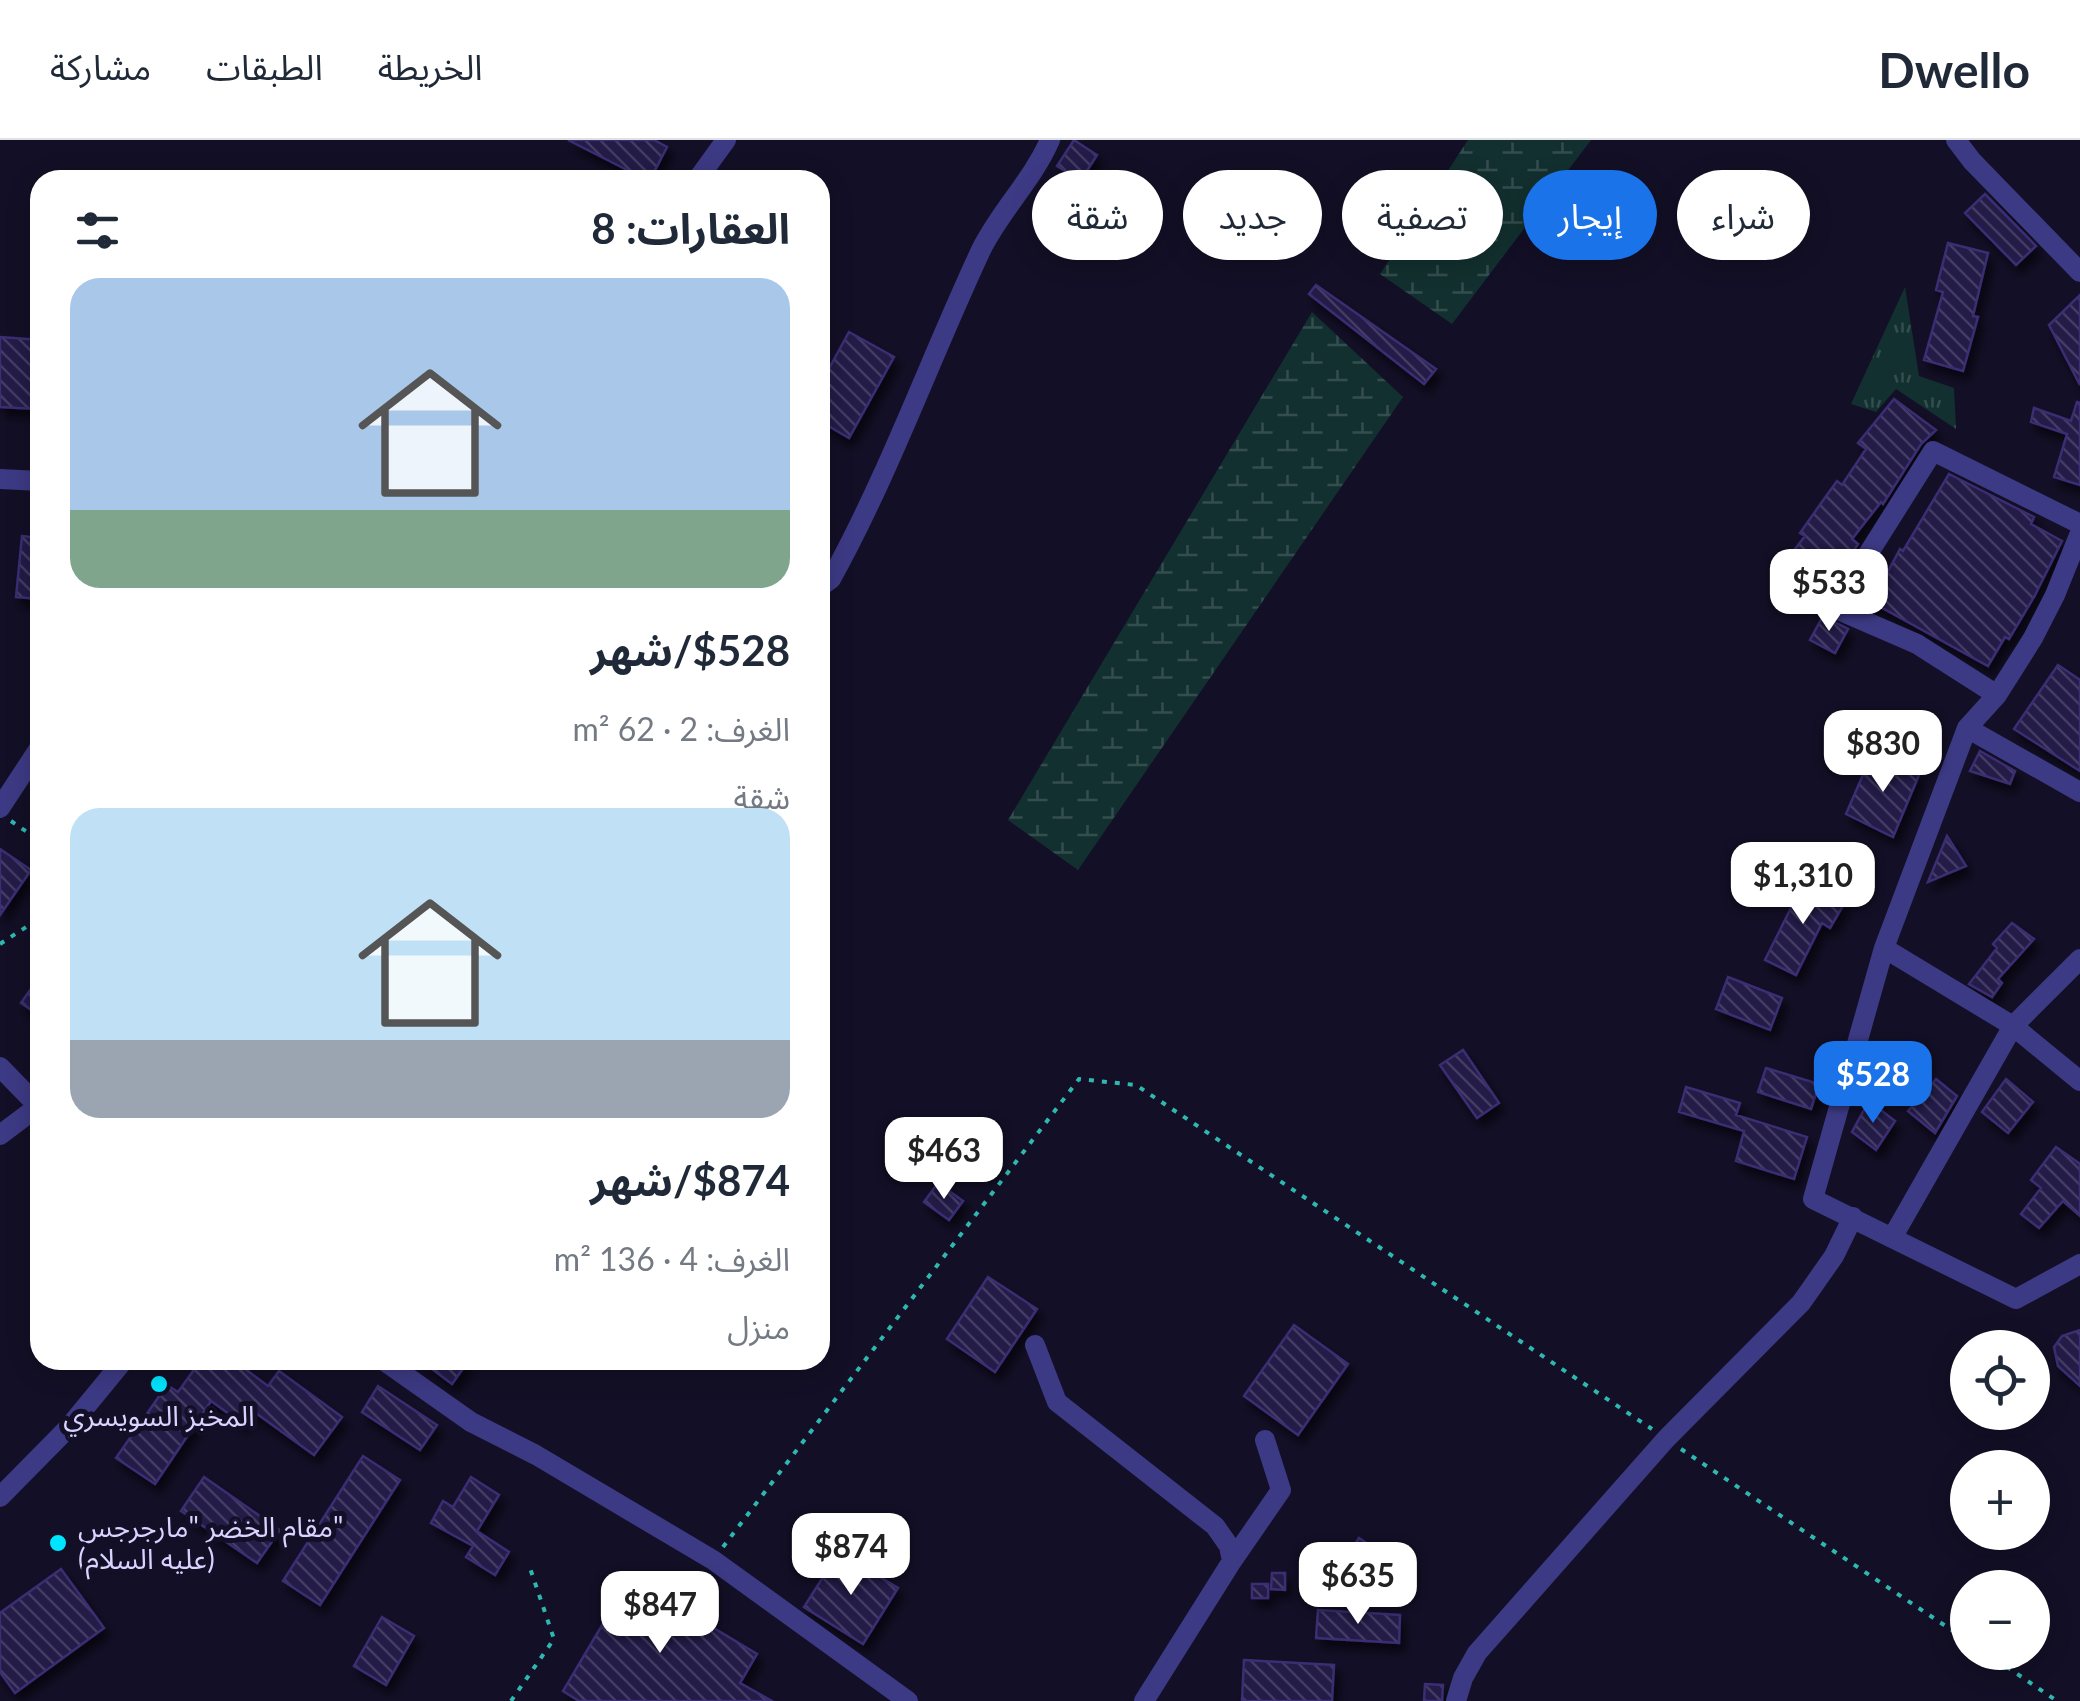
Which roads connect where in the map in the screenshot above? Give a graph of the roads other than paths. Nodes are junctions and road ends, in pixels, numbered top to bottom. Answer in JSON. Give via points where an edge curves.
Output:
{"nodes":[{"id":1,"x":726,"y":140,"type":"edge"},
{"id":2,"x":1050,"y":140,"type":"edge"},
{"id":3,"x":1943,"y":140,"type":"edge"},
{"id":4,"x":1956,"y":140,"type":"edge"},
{"id":5,"x":1972,"y":161,"type":"junction"},
{"id":6,"x":704,"y":170,"type":"edge"},
{"id":7,"x":2080,"y":272,"type":"edge"},
{"id":8,"x":0,"y":479,"type":"edge"},
{"id":9,"x":30,"y":480,"type":"edge"},
{"id":10,"x":2080,"y":524,"type":"edge"},
{"id":11,"x":2080,"y":533,"type":"edge"},
{"id":12,"x":830,"y":579,"type":"edge"},
{"id":13,"x":1997,"y":695,"type":"junction"},
{"id":14,"x":1967,"y":728,"type":"junction"},
{"id":15,"x":30,"y":764,"type":"edge"},
{"id":16,"x":2080,"y":792,"type":"edge"},
{"id":17,"x":1,"y":812,"type":"edge"},
{"id":18,"x":1884,"y":948,"type":"junction"},
{"id":19,"x":2080,"y":959,"type":"edge"},
{"id":20,"x":2013,"y":1026,"type":"junction"},
{"id":21,"x":0,"y":1067,"type":"edge"},
{"id":22,"x":2080,"y":1082,"type":"edge"},
{"id":23,"x":30,"y":1097,"type":"edge"},
{"id":24,"x":30,"y":1112,"type":"edge"},
{"id":25,"x":0,"y":1134,"type":"edge"},
{"id":26,"x":1853,"y":1218,"type":"junction"},
{"id":27,"x":1892,"y":1238,"type":"junction"},
{"id":28,"x":2080,"y":1264,"type":"edge"},
{"id":29,"x":1035,"y":1345,"type":"dead end"},
{"id":30,"x":116,"y":1370,"type":"edge"},
{"id":31,"x":398,"y":1370,"type":"edge"},
{"id":32,"x":1265,"y":1440,"type":"dead end"},
{"id":33,"x":0,"y":1497,"type":"edge"},
{"id":34,"x":1232,"y":1561,"type":"junction"},
{"id":35,"x":908,"y":1701,"type":"edge"},
{"id":36,"x":1144,"y":1701,"type":"edge"},
{"id":37,"x":1456,"y":1701,"type":"edge"}],
"edges":[{"from":1,"to":6,"type":"street"},
{"from":2,"to":12,"type":"street","via":[[983,246]]},
{"from":3,"to":5,"type":"street"},
{"from":4,"to":5,"type":"street"},
{"from":5,"to":7,"type":"street"},
{"from":8,"to":9,"type":"street"},
{"from":10,"to":13,"type":"street","via":[[1932,451],[1834,608],[1917,644]]},
{"from":11,"to":13,"type":"street","via":[[2055,595]]},
{"from":13,"to":14,"type":"street"},
{"from":14,"to":16,"type":"street"},
{"from":14,"to":18,"type":"street"},
{"from":15,"to":17,"type":"street"},
{"from":18,"to":20,"type":"street"},
{"from":18,"to":26,"type":"street","via":[[1814,1199]]},
{"from":19,"to":20,"type":"street"},
{"from":20,"to":22,"type":"street"},
{"from":20,"to":27,"type":"street"},
{"from":21,"to":23,"type":"street"},
{"from":24,"to":25,"type":"street"},
{"from":26,"to":27,"type":"street"},
{"from":26,"to":37,"type":"street","via":[[1802,1303],[1666,1439],[1477,1653]]},
{"from":27,"to":28,"type":"street","via":[[2016,1299]]},
{"from":29,"to":34,"type":"street","via":[[1057,1402],[1215,1526]]},
{"from":30,"to":33,"type":"street"},
{"from":31,"to":35,"type":"street","via":[[471,1422],[714,1560]]},
{"from":32,"to":34,"type":"street","via":[[1281,1490]]},
{"from":34,"to":36,"type":"street"}]}
